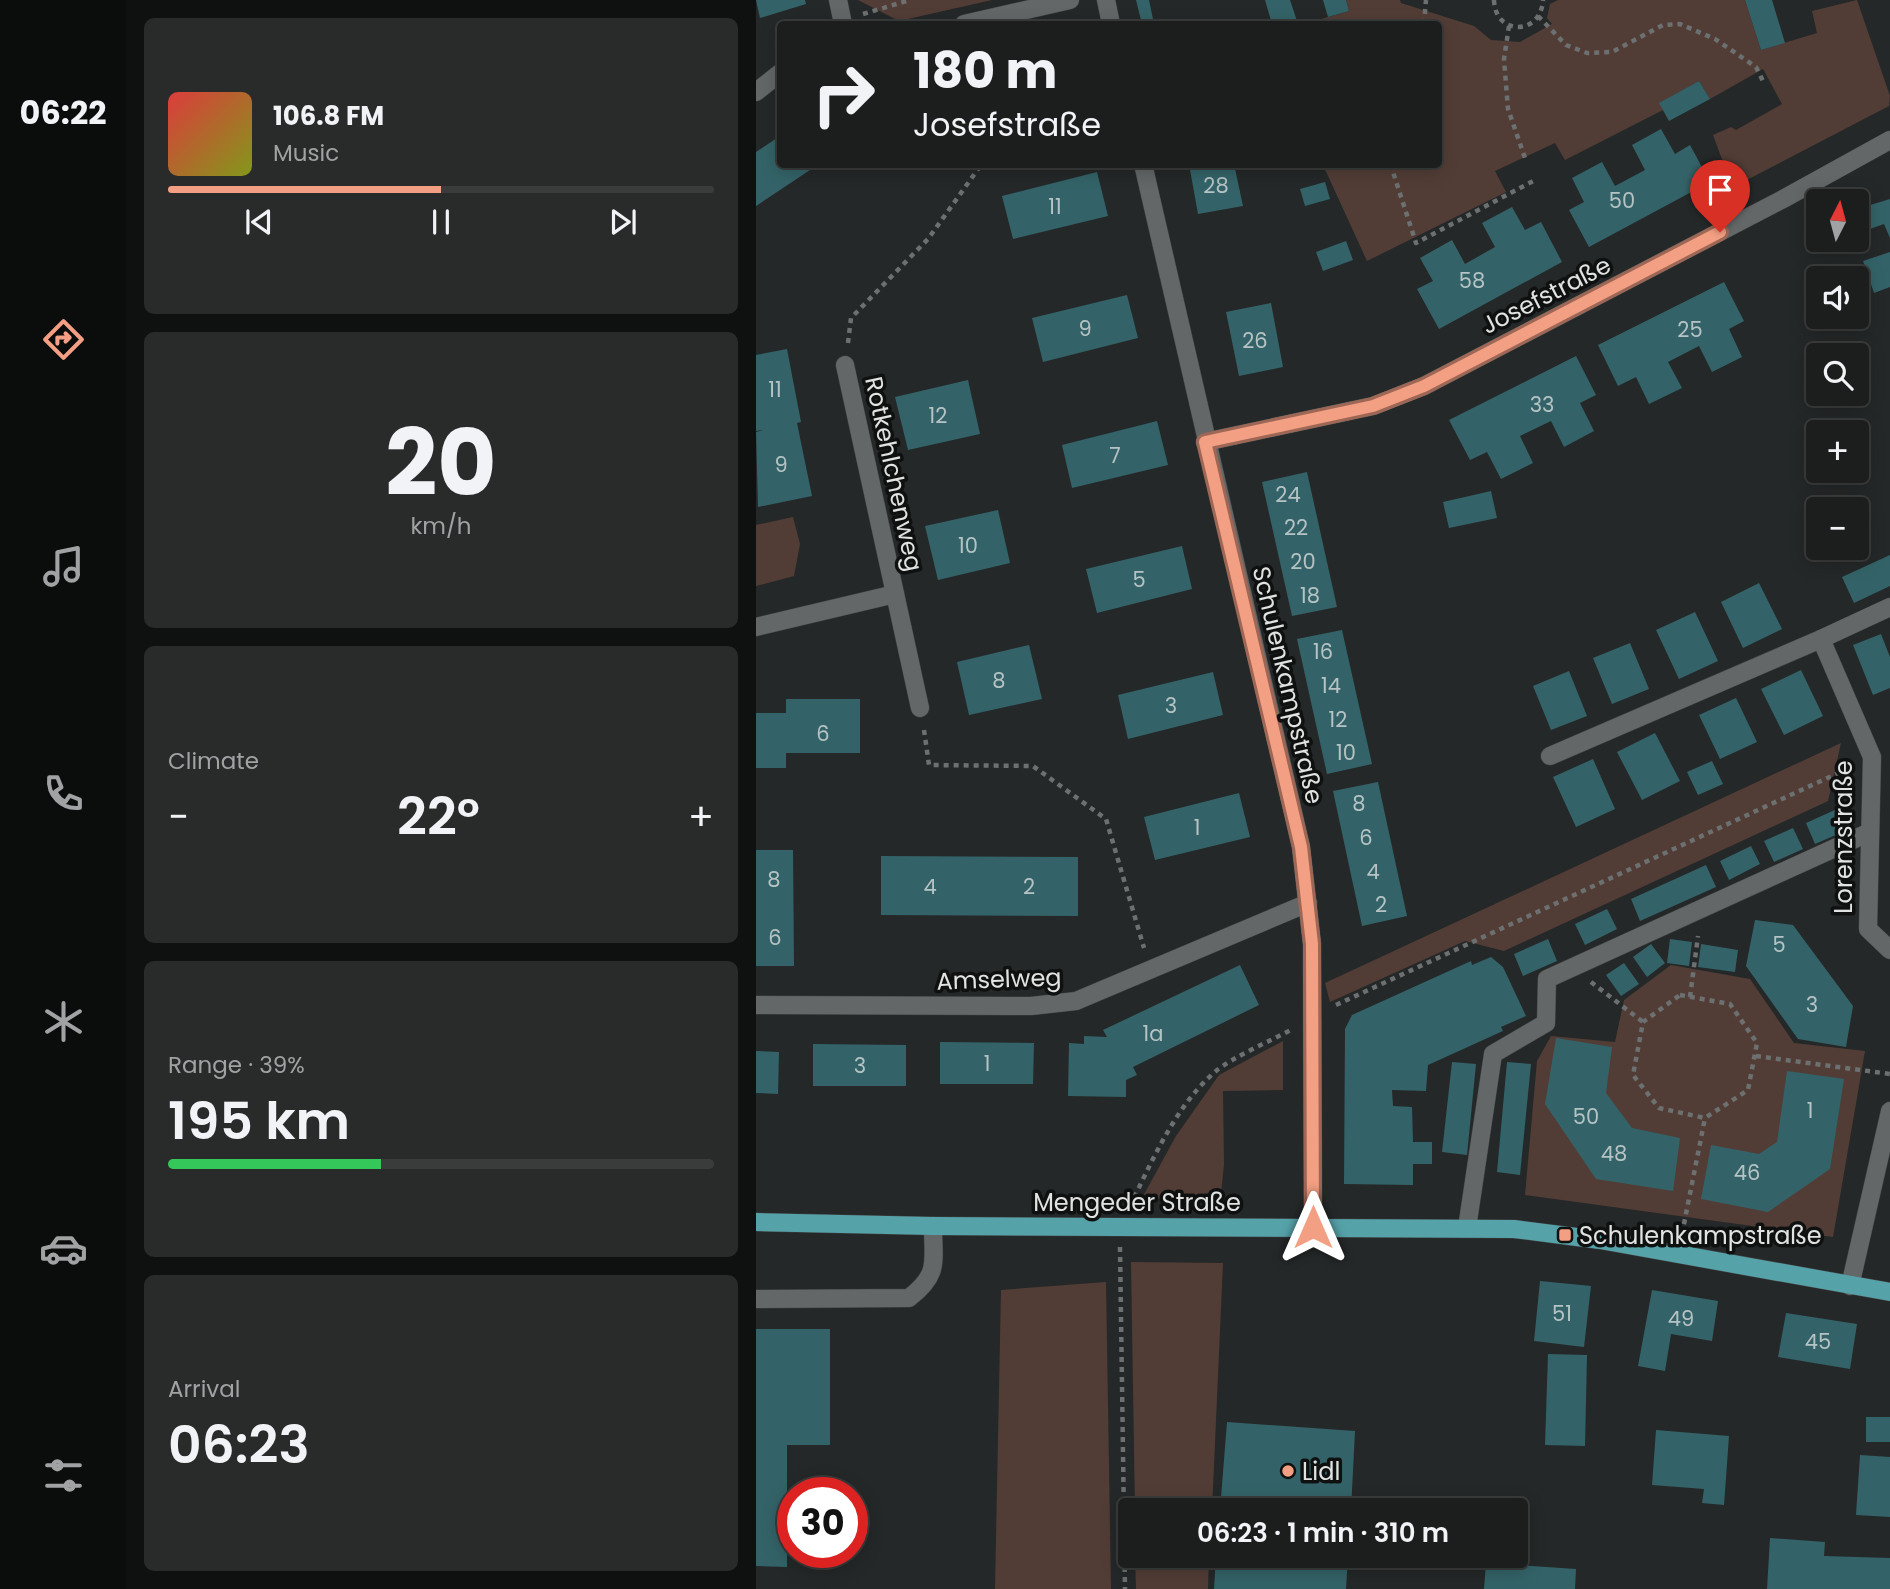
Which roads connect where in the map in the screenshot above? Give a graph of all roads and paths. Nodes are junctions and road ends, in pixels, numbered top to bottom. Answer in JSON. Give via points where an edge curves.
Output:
{"nodes":[{"id":1,"x":838,"y":0,"type":"edge"},
{"id":2,"x":911,"y":0,"type":"edge"},
{"id":3,"x":1070,"y":0,"type":"edge"},
{"id":4,"x":1106,"y":0,"type":"edge"},
{"id":5,"x":1426,"y":0,"type":"edge"},
{"id":6,"x":1493,"y":0,"type":"edge"},
{"id":7,"x":1543,"y":0,"type":"edge"},
{"id":8,"x":1538,"y":16,"type":"junction"},
{"id":9,"x":843,"y":21,"type":"edge"},
{"id":10,"x":846,"y":21,"type":"edge"},
{"id":11,"x":977,"y":21,"type":"edge"},
{"id":12,"x":1110,"y":21,"type":"edge"},
{"id":13,"x":1424,"y":21,"type":"edge"},
{"id":14,"x":1509,"y":26,"type":"junction"},
{"id":15,"x":777,"y":76,"type":"edge"},
{"id":16,"x":1763,"y":81,"type":"dead end"},
{"id":17,"x":756,"y":92,"type":"edge"},
{"id":18,"x":1890,"y":140,"type":"edge"},
{"id":19,"x":1525,"y":158,"type":"dead end"},
{"id":20,"x":979,"y":168,"type":"edge"},
{"id":21,"x":1144,"y":168,"type":"edge"},
{"id":22,"x":1394,"y":168,"type":"edge"},
{"id":23,"x":1537,"y":179,"type":"dead end"},
{"id":24,"x":845,"y":365,"type":"joint"},
{"id":25,"x":1205,"y":442,"type":"junction"},
{"id":26,"x":895,"y":594,"type":"junction"},
{"id":27,"x":1890,"y":607,"type":"edge"},
{"id":28,"x":756,"y":627,"type":"edge"},
{"id":29,"x":1821,"y":639,"type":"junction"},
{"id":30,"x":920,"y":708,"type":"joint"},
{"id":31,"x":1550,"y":756,"type":"dead end"},
{"id":32,"x":1872,"y":757,"type":"junction"},
{"id":33,"x":1870,"y":832,"type":"junction"},
{"id":34,"x":1308,"y":903,"type":"junction"},
{"id":35,"x":1702,"y":907,"type":"junction"},
{"id":36,"x":1890,"y":950,"type":"edge"},
{"id":37,"x":1572,"y":967,"type":"junction"},
{"id":38,"x":1150,"y":970,"type":"junction"},
{"id":39,"x":1690,"y":997,"type":"junction"},
{"id":40,"x":756,"y":1005,"type":"edge"},
{"id":41,"x":1313,"y":1018,"type":"junction"},
{"id":42,"x":1643,"y":1022,"type":"junction"},
{"id":43,"x":1756,"y":1056,"type":"junction"},
{"id":44,"x":1890,"y":1074,"type":"edge"},
{"id":45,"x":1890,"y":1111,"type":"edge"},
{"id":46,"x":1705,"y":1118,"type":"junction"},
{"id":47,"x":756,"y":1222,"type":"edge"},
{"id":48,"x":933,"y":1226,"type":"junction"},
{"id":49,"x":1119,"y":1227,"type":"junction"},
{"id":50,"x":1313,"y":1227,"type":"junction"},
{"id":51,"x":1467,"y":1228,"type":"junction"},
{"id":52,"x":1677,"y":1254,"type":"junction"},
{"id":53,"x":1850,"y":1286,"type":"junction"},
{"id":54,"x":1890,"y":1292,"type":"edge"},
{"id":55,"x":756,"y":1299,"type":"edge"},
{"id":56,"x":1125,"y":1589,"type":"edge"}],
"edges":[{"from":1,"to":9,"type":"street"},
{"from":2,"to":10,"type":"path"},
{"from":3,"to":11,"type":"street"},
{"from":4,"to":12,"type":"street"},
{"from":5,"to":13,"type":"path"},
{"from":6,"to":14,"type":"path","via":[[1497,16]]},
{"from":7,"to":8,"type":"path"},
{"from":8,"to":14,"type":"path","via":[[1525,26]]},
{"from":8,"to":16,"type":"path","via":[[1566,45],[1587,52],[1612,52],[1663,25],[1680,24],[1715,39],[1756,67]]},
{"from":14,"to":19,"type":"path","via":[[1504,59],[1508,109]]},
{"from":15,"to":17,"type":"street"},
{"from":18,"to":25,"type":"street","name":"Josefstraße","via":[[1424,386],[1373,406]]},
{"from":20,"to":24,"type":"path","via":[[928,239],[851,318]]},
{"from":21,"to":25,"type":"street","name":"Schulenkampstraße"},
{"from":22,"to":23,"type":"path","via":[[1416,243]]},
{"from":24,"to":26,"type":"street","name":"Rotkehlchenweg"},
{"from":25,"to":34,"type":"street","name":"Schulenkampstraße","via":[[1301,847]]},
{"from":26,"to":28,"type":"street","name":"Rotkehlchenweg"},
{"from":26,"to":30,"type":"street","name":"Rotkehlchenweg"},
{"from":27,"to":29,"type":"street"},
{"from":29,"to":31,"type":"street"},
{"from":29,"to":32,"type":"street","name":"Lorenzstraße"},
{"from":30,"to":38,"type":"path","via":[[929,765],[1033,766],[1106,820]]},
{"from":32,"to":33,"type":"street","name":"Lorenzstraße"},
{"from":32,"to":41,"type":"path"},
{"from":33,"to":35,"type":"street"},
{"from":33,"to":36,"type":"street","name":"Lorenzstraße","via":[[1868,929]]},
{"from":34,"to":38,"type":"street","name":"Amselweg"},
{"from":34,"to":41,"type":"street","name":"Schulenkampstraße"},
{"from":35,"to":37,"type":"street"},
{"from":35,"to":39,"type":"path"},
{"from":37,"to":42,"type":"path"},
{"from":37,"to":51,"type":"street","via":[[1548,979],[1546,1023],[1493,1054]]},
{"from":38,"to":40,"type":"street","name":"Amselweg","via":[[1076,1000],[1031,1006]]},
{"from":39,"to":42,"type":"path","via":[[1679,995]]},
{"from":39,"to":43,"type":"path","via":[[1730,1004],[1757,1043]]},
{"from":41,"to":49,"type":"path","via":[[1217,1070],[1188,1101]]},
{"from":41,"to":50,"type":"street","name":"Schulenkampstraße"},
{"from":42,"to":46,"type":"path","via":[[1633,1074],[1659,1108]]},
{"from":43,"to":44,"type":"path"},
{"from":43,"to":46,"type":"path","via":[[1748,1090]]},
{"from":45,"to":53,"type":"street"},
{"from":46,"to":52,"type":"path"},
{"from":47,"to":48,"type":"main road","name":"Mengeder Straße"},
{"from":48,"to":49,"type":"main road","name":"Mengeder Straße"},
{"from":48,"to":55,"type":"street","via":[[934,1266],[926,1285],[909,1298]]},
{"from":49,"to":50,"type":"main road","name":"Mengeder Straße"},
{"from":49,"to":56,"type":"path"},
{"from":50,"to":51,"type":"main road","name":"Mengeder Straße"},
{"from":51,"to":52,"type":"main road","name":"Mengeder Straße","via":[[1565,1235]]},
{"from":52,"to":53,"type":"main road","name":"Mengeder Straße"},
{"from":53,"to":54,"type":"main road","name":"Mengeder Straße"}]}
